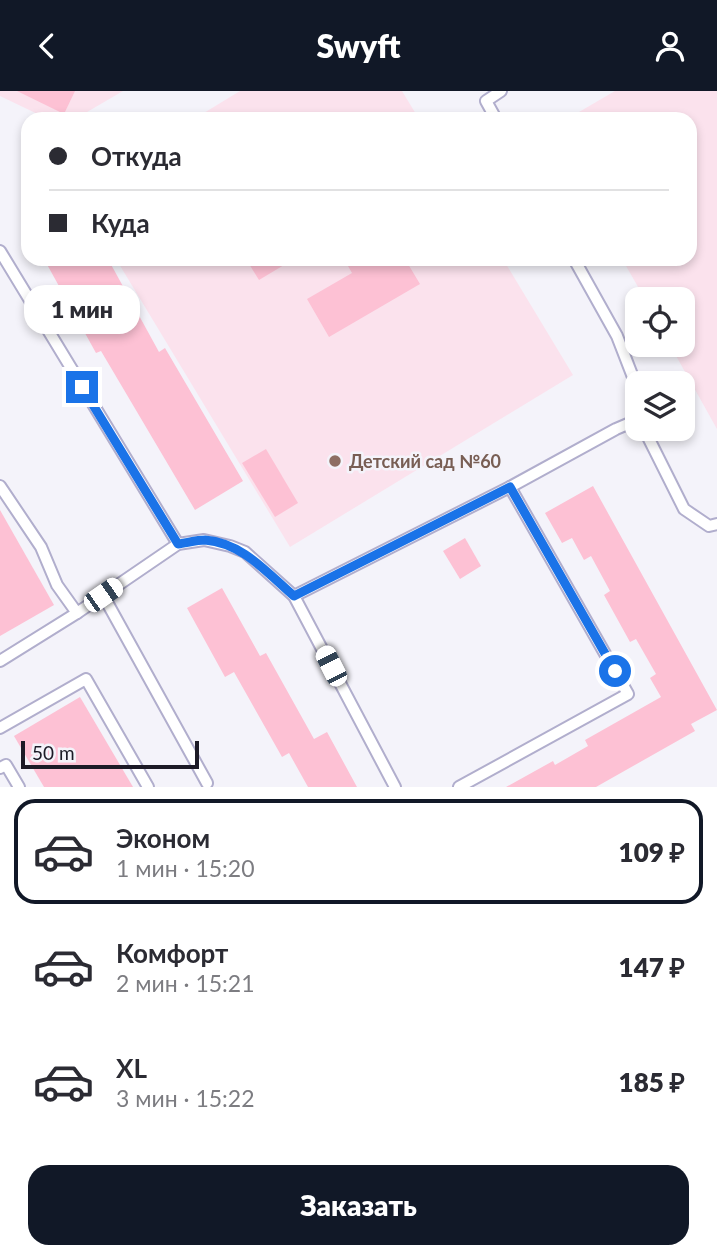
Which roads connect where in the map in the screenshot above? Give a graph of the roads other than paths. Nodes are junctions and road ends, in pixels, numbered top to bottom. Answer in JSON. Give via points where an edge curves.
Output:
{"nodes":[{"id":1,"x":501,"y":91,"type":"edge"},
{"id":2,"x":483,"y":96,"type":"edge"},
{"id":3,"x":492,"y":112,"type":"edge"},
{"id":4,"x":0,"y":251,"type":"edge"},
{"id":5,"x":578,"y":266,"type":"edge"},
{"id":6,"x":631,"y":371,"type":"edge"},
{"id":7,"x":625,"y":425,"type":"edge"},
{"id":8,"x":650,"y":441,"type":"edge"},
{"id":9,"x":0,"y":487,"type":"edge"},
{"id":10,"x":510,"y":487,"type":"junction"},
{"id":11,"x":717,"y":524,"type":"edge"},
{"id":12,"x":178,"y":544,"type":"junction"},
{"id":13,"x":103,"y":595,"type":"junction"},
{"id":14,"x":294,"y":596,"type":"junction"},
{"id":15,"x":77,"y":613,"type":"junction"},
{"id":16,"x":0,"y":661,"type":"edge"},
{"id":17,"x":0,"y":728,"type":"edge"},
{"id":18,"x":0,"y":754,"type":"edge"},
{"id":19,"x":3,"y":767,"type":"edge"},
{"id":20,"x":207,"y":783,"type":"dead end"},
{"id":21,"x":19,"y":786,"type":"edge"},
{"id":22,"x":148,"y":786,"type":"edge"},
{"id":23,"x":395,"y":786,"type":"edge"},
{"id":24,"x":459,"y":786,"type":"edge"}],
"edges":[{"from":1,"to":2,"type":"lane"},
{"from":2,"to":3,"type":"lane"},
{"from":4,"to":12,"type":"lane"},
{"from":5,"to":6,"type":"lane","via":[[617,336]]},
{"from":7,"to":10,"type":"lane"},
{"from":8,"to":11,"type":"lane","via":[[684,509],[709,526]]},
{"from":9,"to":15,"type":"lane","via":[[41,547],[57,585]]},
{"from":10,"to":14,"type":"lane"},
{"from":10,"to":24,"type":"lane","via":[[628,694]]},
{"from":12,"to":13,"type":"lane"},
{"from":12,"to":14,"type":"lane","via":[[204,540],[245,552]]},
{"from":13,"to":15,"type":"lane"},
{"from":13,"to":20,"type":"lane"},
{"from":14,"to":23,"type":"lane"},
{"from":15,"to":16,"type":"lane"},
{"from":17,"to":22,"type":"lane","via":[[86,679]]},
{"from":18,"to":19,"type":"lane"},
{"from":19,"to":21,"type":"lane"}]}
